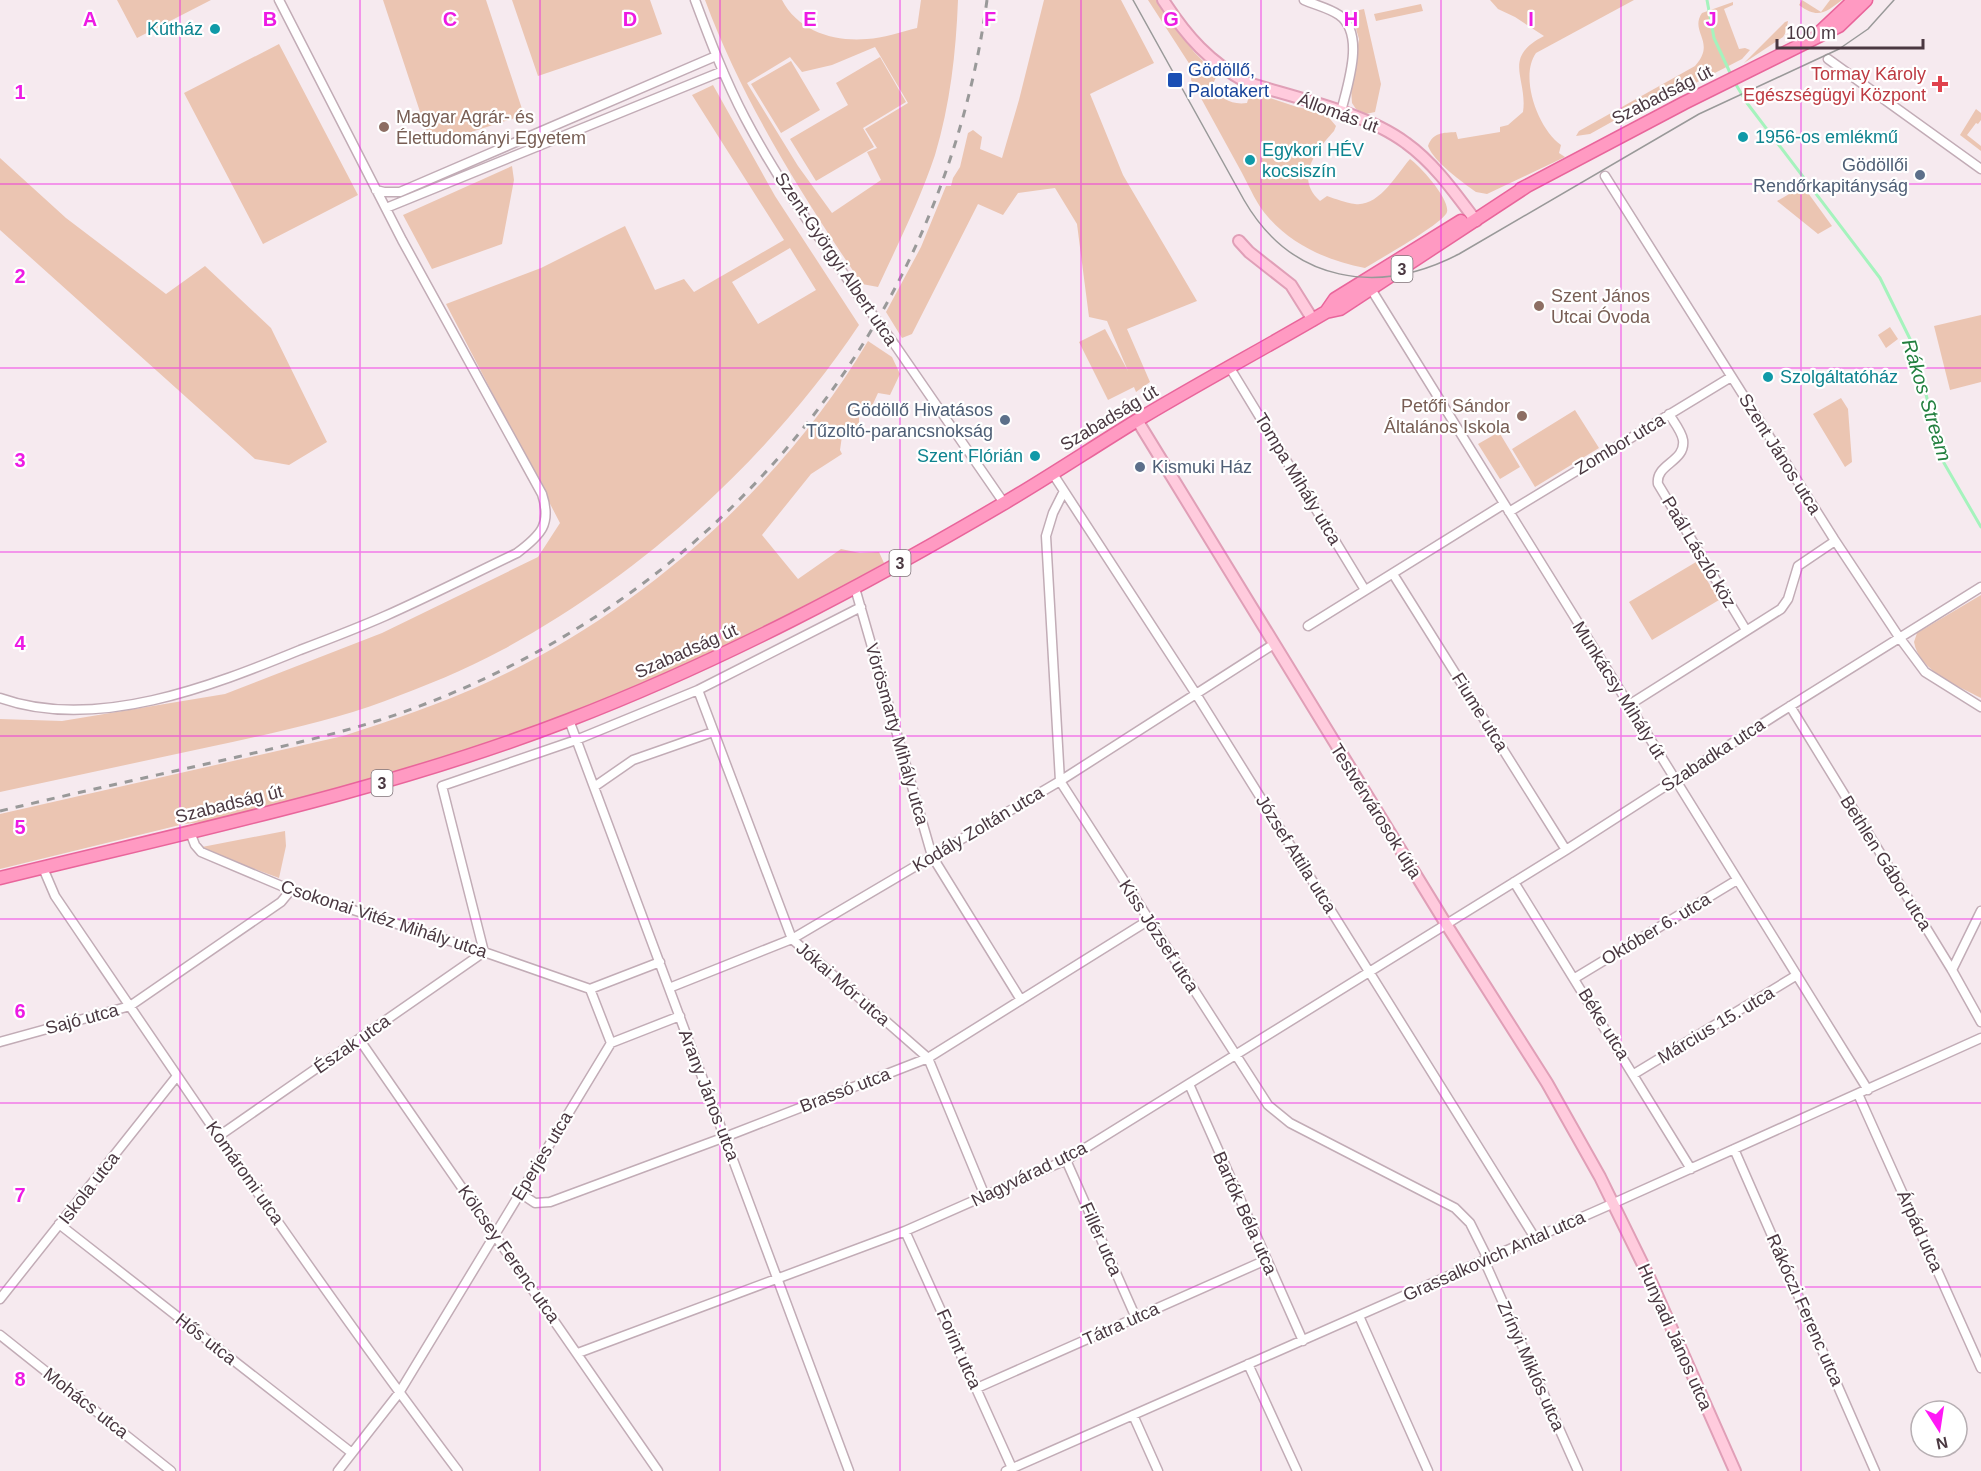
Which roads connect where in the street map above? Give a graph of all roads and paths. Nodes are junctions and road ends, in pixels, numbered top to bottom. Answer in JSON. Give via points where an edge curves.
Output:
{"nodes":[{"id":1,"x":279,"y":0,"type":"edge"},
{"id":2,"x":694,"y":0,"type":"edge"},
{"id":3,"x":1163,"y":0,"type":"edge"},
{"id":4,"x":1304,"y":0,"type":"edge"},
{"id":5,"x":1854,"y":0,"type":"edge"},
{"id":6,"x":1866,"y":0,"type":"edge"},
{"id":7,"x":1814,"y":38,"type":"junction"},
{"id":8,"x":716,"y":56,"type":"junction"},
{"id":9,"x":1828,"y":59,"type":"dead end"},
{"id":10,"x":723,"y":71,"type":"junction"},
{"id":11,"x":672,"y":76,"type":"junction"},
{"id":12,"x":680,"y":89,"type":"junction"},
{"id":13,"x":1341,"y":112,"type":"junction"},
{"id":14,"x":515,"y":144,"type":"junction"},
{"id":15,"x":520,"y":154,"type":"junction"},
{"id":16,"x":1981,"y":169,"type":"edge"},
{"id":17,"x":1605,"y":176,"type":"dead end"},
{"id":18,"x":376,"y":190,"type":"junction"},
{"id":19,"x":386,"y":208,"type":"junction"},
{"id":20,"x":1473,"y":218,"type":"junction"},
{"id":21,"x":1239,"y":241,"type":"dead end"},
{"id":22,"x":1371,"y":289,"type":"junction"},
{"id":23,"x":1326,"y":312,"type":"junction"},
{"id":24,"x":1313,"y":320,"type":"junction"},
{"id":25,"x":1230,"y":368,"type":"junction"},
{"id":26,"x":1731,"y":376,"type":"junction"},
{"id":27,"x":1669,"y":414,"type":"junction"},
{"id":28,"x":1137,"y":420,"type":"junction"},
{"id":29,"x":1053,"y":474,"type":"junction"},
{"id":30,"x":1064,"y":491,"type":"junction"},
{"id":31,"x":1004,"y":503,"type":"junction"},
{"id":32,"x":1504,"y":504,"type":"junction"},
{"id":33,"x":1509,"y":512,"type":"junction"},
{"id":34,"x":1835,"y":541,"type":"junction"},
{"id":35,"x":1393,"y":574,"type":"junction"},
{"id":36,"x":1981,"y":587,"type":"edge"},
{"id":37,"x":855,"y":588,"type":"junction"},
{"id":38,"x":1365,"y":590,"type":"junction"},
{"id":39,"x":861,"y":607,"type":"junction"},
{"id":40,"x":1308,"y":626,"type":"dead end"},
{"id":41,"x":1746,"y":630,"type":"junction"},
{"id":42,"x":1899,"y":637,"type":"junction"},
{"id":43,"x":1274,"y":644,"type":"junction"},
{"id":44,"x":698,"y":690,"type":"junction"},
{"id":45,"x":1196,"y":694,"type":"junction"},
{"id":46,"x":0,"y":698,"type":"edge"},
{"id":47,"x":1629,"y":705,"type":"junction"},
{"id":48,"x":1790,"y":706,"type":"junction"},
{"id":49,"x":1981,"y":707,"type":"edge"},
{"id":50,"x":569,"y":720,"type":"junction"},
{"id":51,"x":713,"y":732,"type":"junction"},
{"id":52,"x":576,"y":740,"type":"junction"},
{"id":53,"x":1060,"y":781,"type":"junction"},
{"id":54,"x":1676,"y":781,"type":"junction"},
{"id":55,"x":594,"y":788,"type":"junction"},
{"id":56,"x":190,"y":832,"type":"junction"},
{"id":57,"x":1566,"y":850,"type":"junction"},
{"id":58,"x":932,"y":856,"type":"junction"},
{"id":59,"x":43,"y":868,"type":"junction"},
{"id":60,"x":0,"y":878,"type":"edge"},
{"id":61,"x":1737,"y":880,"type":"junction"},
{"id":62,"x":1514,"y":882,"type":"junction"},
{"id":63,"x":291,"y":890,"type":"junction"},
{"id":64,"x":1981,"y":911,"type":"edge"},
{"id":65,"x":1149,"y":920,"type":"junction"},
{"id":66,"x":1446,"y":924,"type":"junction"},
{"id":67,"x":792,"y":939,"type":"junction"},
{"id":68,"x":484,"y":952,"type":"junction"},
{"id":69,"x":660,"y":962,"type":"junction"},
{"id":70,"x":1952,"y":970,"type":"junction"},
{"id":71,"x":1370,"y":971,"type":"junction"},
{"id":72,"x":1797,"y":975,"type":"junction"},
{"id":73,"x":1575,"y":978,"type":"junction"},
{"id":74,"x":669,"y":988,"type":"junction"},
{"id":75,"x":590,"y":989,"type":"junction"},
{"id":76,"x":1021,"y":1000,"type":"junction"},
{"id":77,"x":130,"y":1006,"type":"junction"},
{"id":78,"x":680,"y":1016,"type":"junction"},
{"id":79,"x":1981,"y":1022,"type":"edge"},
{"id":80,"x":1981,"y":1038,"type":"edge"},
{"id":81,"x":359,"y":1039,"type":"junction"},
{"id":82,"x":0,"y":1042,"type":"edge"},
{"id":83,"x":610,"y":1043,"type":"junction"},
{"id":84,"x":1236,"y":1055,"type":"junction"},
{"id":85,"x":928,"y":1058,"type":"junction"},
{"id":86,"x":1634,"y":1074,"type":"junction"},
{"id":87,"x":177,"y":1076,"type":"junction"},
{"id":88,"x":1189,"y":1084,"type":"junction"},
{"id":89,"x":1868,"y":1090,"type":"junction"},
{"id":90,"x":1858,"y":1094,"type":"junction"},
{"id":91,"x":219,"y":1136,"type":"junction"},
{"id":92,"x":725,"y":1137,"type":"junction"},
{"id":93,"x":1734,"y":1149,"type":"junction"},
{"id":94,"x":1066,"y":1160,"type":"junction"},
{"id":95,"x":1691,"y":1169,"type":"junction"},
{"id":96,"x":520,"y":1193,"type":"junction"},
{"id":97,"x":985,"y":1196,"type":"junction"},
{"id":98,"x":1614,"y":1203,"type":"junction"},
{"id":99,"x":59,"y":1224,"type":"junction"},
{"id":100,"x":905,"y":1231,"type":"junction"},
{"id":101,"x":495,"y":1233,"type":"junction"},
{"id":102,"x":1535,"y":1238,"type":"junction"},
{"id":103,"x":1486,"y":1259,"type":"junction"},
{"id":104,"x":1266,"y":1260,"type":"junction"},
{"id":105,"x":778,"y":1280,"type":"junction"},
{"id":106,"x":0,"y":1299,"type":"edge"},
{"id":107,"x":1359,"y":1316,"type":"junction"},
{"id":108,"x":1136,"y":1318,"type":"junction"},
{"id":109,"x":0,"y":1335,"type":"edge"},
{"id":110,"x":1303,"y":1341,"type":"junction"},
{"id":111,"x":578,"y":1353,"type":"junction"},
{"id":112,"x":1248,"y":1364,"type":"junction"},
{"id":113,"x":1981,"y":1368,"type":"edge"},
{"id":114,"x":976,"y":1389,"type":"junction"},
{"id":115,"x":399,"y":1393,"type":"junction"},
{"id":116,"x":1133,"y":1415,"type":"junction"},
{"id":117,"x":352,"y":1453,"type":"junction"},
{"id":118,"x":1013,"y":1469,"type":"edge"},
{"id":119,"x":171,"y":1471,"type":"edge"},
{"id":120,"x":338,"y":1471,"type":"edge"},
{"id":121,"x":458,"y":1471,"type":"edge"},
{"id":122,"x":658,"y":1471,"type":"edge"},
{"id":123,"x":849,"y":1471,"type":"edge"},
{"id":124,"x":1158,"y":1471,"type":"edge"},
{"id":125,"x":1296,"y":1471,"type":"edge"},
{"id":126,"x":1428,"y":1471,"type":"edge"},
{"id":127,"x":1578,"y":1471,"type":"edge"},
{"id":128,"x":1735,"y":1471,"type":"edge"},
{"id":129,"x":1875,"y":1471,"type":"edge"}],
"edges":[{"from":1,"to":18,"type":"street"},
{"from":2,"to":8,"type":"street","name":"Szent-Györgyi Albert utca"},
{"from":3,"to":13,"type":"street","name":"Állomás út","via":[[1192,41],[1221,68],[1248,83]]},
{"from":4,"to":13,"type":"street","via":[[1340,15],[1353,35],[1353,55]]},
{"from":5,"to":7,"type":"main road","name":"Szabadság út","number":"3"},
{"from":6,"to":7,"type":"main road","name":"Szabadság út","number":"3","via":[[1839,26]]},
{"from":7,"to":20,"type":"main road","name":"Szabadság út","number":"3","via":[[1527,186]]},
{"from":8,"to":10,"type":"street","name":"Szent-Györgyi Albert utca"},
{"from":8,"to":11,"type":"street"},
{"from":9,"to":16,"type":"street"},
{"from":10,"to":12,"type":"street"},
{"from":10,"to":31,"type":"street","name":"Szent-Györgyi Albert utca","bridge":true,"via":[[776,172]]},
{"from":11,"to":12,"type":"street"},
{"from":11,"to":14,"type":"street"},
{"from":12,"to":15,"type":"street"},
{"from":13,"to":20,"type":"street","name":"Állomás út","via":[[1376,125],[1411,147],[1438,172]]},
{"from":14,"to":15,"type":"street"},
{"from":14,"to":18,"type":"street","via":[[400,192]]},
{"from":15,"to":19,"type":"street"},
{"from":17,"to":26,"type":"street","name":"Szent János utca"},
{"from":18,"to":19,"type":"street"},
{"from":19,"to":46,"type":"street","via":[[542,494],[546,518],[542,530],[517,553],[385,616],[234,677],[147,701],[74,709],[28,707]]},
{"from":20,"to":22,"type":"main road","name":"Szabadság út","number":"3"},
{"from":20,"to":23,"type":"main road","name":"Szabadság út","number":"3","via":[[1335,299]]},
{"from":21,"to":24,"type":"street","via":[[1291,285]]},
{"from":22,"to":23,"type":"main road","name":"Szabadság út","number":"3","via":[[1340,309]]},
{"from":22,"to":32,"type":"street","name":"Munkácsy Mihály út"},
{"from":23,"to":24,"type":"main road","name":"Szabadság út","number":"3"},
{"from":24,"to":25,"type":"main road","name":"Szabadság út","number":"3"},
{"from":25,"to":28,"type":"main road","name":"Szabadság út","number":"3"},
{"from":25,"to":38,"type":"street","name":"Tompa Mihály utca"},
{"from":26,"to":27,"type":"street","name":"Zombor utca"},
{"from":26,"to":34,"type":"street","name":"Szent János utca"},
{"from":27,"to":33,"type":"street","name":"Zombor utca"},
{"from":27,"to":41,"type":"street","name":"Paál László köz","via":[[1683,438],[1683,448],[1661,471],[1658,484]]},
{"from":28,"to":29,"type":"main road","name":"Szabadság út","number":"3"},
{"from":28,"to":43,"type":"street","name":"Testvérvárosok útja"},
{"from":29,"to":30,"type":"street","name":"József Attila utca"},
{"from":29,"to":31,"type":"main road","name":"Szabadság út","number":"3"},
{"from":30,"to":45,"type":"street","name":"József Attila utca"},
{"from":30,"to":53,"type":"street","name":"Kiss József utca","via":[[1046,536]]},
{"from":31,"to":37,"type":"main road","name":"Szabadság út","number":"3"},
{"from":32,"to":33,"type":"street","name":"Munkácsy Mihály út"},
{"from":32,"to":35,"type":"street"},
{"from":33,"to":47,"type":"street","name":"Munkácsy Mihály út"},
{"from":34,"to":41,"type":"street","via":[[1798,566],[1784,606]]},
{"from":34,"to":42,"type":"street","name":"Szent János utca"},
{"from":35,"to":38,"type":"street"},
{"from":35,"to":57,"type":"street","name":"Fiume utca"},
{"from":36,"to":42,"type":"street","name":"Szabadka utca"},
{"from":37,"to":39,"type":"street","name":"Vörösmarty Mihály utca"},
{"from":37,"to":50,"type":"main road","name":"Szabadság út","number":"3","via":[[722,655]]},
{"from":38,"to":40,"type":"street"},
{"from":39,"to":44,"type":"street","name":"Szabadság út"},
{"from":39,"to":58,"type":"street","name":"Vörösmarty Mihály utca"},
{"from":41,"to":47,"type":"street"},
{"from":42,"to":48,"type":"street","name":"Szabadka utca"},
{"from":42,"to":49,"type":"street","name":"Szent János utca","via":[[1925,672]]},
{"from":43,"to":45,"type":"street","name":"Kodály Zoltán utca"},
{"from":43,"to":66,"type":"street","name":"Testvérvárosok útja"},
{"from":44,"to":51,"type":"street","name":"Jókai Mór utca"},
{"from":44,"to":52,"type":"street","name":"Szabadság út"},
{"from":45,"to":53,"type":"street","name":"Kodály Zoltán utca"},
{"from":45,"to":71,"type":"street","name":"József Attila utca"},
{"from":47,"to":54,"type":"street","name":"Munkácsy Mihály út"},
{"from":48,"to":54,"type":"street","name":"Szabadka utca"},
{"from":48,"to":70,"type":"street","name":"Bethlen Gábor utca"},
{"from":50,"to":52,"type":"street","name":"Arany János utca"},
{"from":50,"to":56,"type":"main road","name":"Szabadság út","number":"3","via":[[393,780]]},
{"from":51,"to":55,"type":"street","via":[[633,760]]},
{"from":51,"to":67,"type":"street","name":"Jókai Mór utca"},
{"from":52,"to":55,"type":"street","name":"Arany János utca"},
{"from":52,"to":68,"type":"street","name":"Szabadság út","via":[[442,786]]},
{"from":53,"to":58,"type":"street","name":"Kodály Zoltán utca"},
{"from":53,"to":65,"type":"street","name":"Kiss József utca"},
{"from":54,"to":57,"type":"street","name":"Szabadka utca"},
{"from":54,"to":61,"type":"street","name":"Munkácsy Mihály út"},
{"from":55,"to":69,"type":"street","name":"Arany János utca"},
{"from":56,"to":59,"type":"main road","name":"Szabadság út","number":"3"},
{"from":56,"to":63,"type":"street","name":"Csokonai Vitéz Mihály utca","via":[[201,852]]},
{"from":57,"to":62,"type":"street","name":"Szabadka utca"},
{"from":58,"to":67,"type":"street","name":"Kodály Zoltán utca"},
{"from":58,"to":76,"type":"street","name":"Vörösmarty Mihály utca"},
{"from":59,"to":60,"type":"main road","name":"Szabadság út","number":"3"},
{"from":59,"to":77,"type":"street","name":"Komáromi utca","via":[[55,896]]},
{"from":61,"to":72,"type":"street","name":"Munkácsy Mihály út"},
{"from":61,"to":73,"type":"street","name":"Október 6. utca"},
{"from":62,"to":66,"type":"street","name":"Szabadka utca"},
{"from":62,"to":73,"type":"street","name":"Béke utca"},
{"from":63,"to":68,"type":"street","name":"Csokonai Vitéz Mihály utca"},
{"from":63,"to":77,"type":"street","name":"Sajó utca","via":[[281,902]]},
{"from":64,"to":70,"type":"street"},
{"from":65,"to":76,"type":"street","name":"Brassó utca"},
{"from":65,"to":84,"type":"street","name":"Kiss József utca"},
{"from":66,"to":71,"type":"street","name":"Nagyvárad utca"},
{"from":66,"to":98,"type":"street","name":"Testvérvárosok útja","via":[[1547,1083]]},
{"from":67,"to":74,"type":"street","name":"Kodály Zoltán utca"},
{"from":67,"to":85,"type":"street","name":"Jókai Mór utca"},
{"from":68,"to":75,"type":"street","name":"Csokonai Vitéz Mihály utca"},
{"from":68,"to":81,"type":"street","name":"Észak utca"},
{"from":69,"to":74,"type":"street","name":"Arany János utca"},
{"from":69,"to":75,"type":"street"},
{"from":70,"to":79,"type":"street","name":"Bethlen Gábor utca"},
{"from":71,"to":84,"type":"street","name":"Nagyvárad utca"},
{"from":71,"to":102,"type":"street","name":"József Attila utca"},
{"from":72,"to":86,"type":"street","name":"Március 15. utca"},
{"from":72,"to":89,"type":"street","name":"Munkácsy Mihály út"},
{"from":73,"to":86,"type":"street","name":"Béke utca"},
{"from":74,"to":78,"type":"street","name":"Arany János utca"},
{"from":75,"to":83,"type":"street"},
{"from":76,"to":85,"type":"street","name":"Brassó utca"},
{"from":77,"to":82,"type":"street","name":"Sajó utca"},
{"from":77,"to":87,"type":"street","name":"Komáromi utca"},
{"from":78,"to":83,"type":"street"},
{"from":78,"to":92,"type":"street","name":"Arany János utca"},
{"from":80,"to":89,"type":"street","name":"Grassalkovich Antal utca"},
{"from":81,"to":91,"type":"street","name":"Észak utca"},
{"from":81,"to":101,"type":"street","name":"Kölcsey Ferenc utca"},
{"from":83,"to":96,"type":"street","name":"Eperjes utca"},
{"from":84,"to":88,"type":"street","name":"Nagyvárad utca"},
{"from":84,"to":103,"type":"street","name":"Kiss József utca","via":[[1274,1112],[1455,1208],[1470,1223]]},
{"from":85,"to":92,"type":"street","name":"Brassó utca"},
{"from":85,"to":97,"type":"street","name":"Jókai Mór utca"},
{"from":86,"to":95,"type":"street","name":"Béke utca"},
{"from":87,"to":91,"type":"street","name":"Komáromi utca"},
{"from":87,"to":99,"type":"street","name":"Iskola utca"},
{"from":88,"to":94,"type":"street","name":"Nagyvárad utca"},
{"from":88,"to":104,"type":"street","name":"Bartók Béla utca"},
{"from":89,"to":90,"type":"street","name":"Grassalkovich Antal utca"},
{"from":90,"to":93,"type":"street","name":"Grassalkovich Antal utca"},
{"from":90,"to":113,"type":"street","name":"Árpád utca"},
{"from":91,"to":115,"type":"street","name":"Komáromi utca"},
{"from":92,"to":96,"type":"street","name":"Brassó utca","via":[[550,1202],[535,1203]]},
{"from":92,"to":105,"type":"street","name":"Arany János utca"},
{"from":93,"to":95,"type":"street","name":"Grassalkovich Antal utca"},
{"from":93,"to":129,"type":"street","name":"Rákóczi Ferenc utca"},
{"from":94,"to":97,"type":"street","name":"Nagyvárad utca"},
{"from":94,"to":108,"type":"street","name":"Fillér utca"},
{"from":95,"to":98,"type":"street","name":"Grassalkovich Antal utca"},
{"from":96,"to":101,"type":"street","name":"Eperjes utca"},
{"from":97,"to":100,"type":"street","name":"Nagyvárad utca"},
{"from":98,"to":102,"type":"street","name":"Grassalkovich Antal utca"},
{"from":98,"to":128,"type":"street","name":"Hunyadi János utca"},
{"from":99,"to":106,"type":"street","name":"Iskola utca"},
{"from":99,"to":117,"type":"street","name":"Hős utca"},
{"from":100,"to":105,"type":"street","name":"Nagyvárad utca"},
{"from":100,"to":114,"type":"street","name":"Forint utca"},
{"from":101,"to":111,"type":"street","name":"Kölcsey Ferenc utca"},
{"from":101,"to":115,"type":"street","name":"Eperjes utca"},
{"from":102,"to":103,"type":"street","name":"Grassalkovich Antal utca"},
{"from":103,"to":107,"type":"street","name":"Grassalkovich Antal utca"},
{"from":103,"to":127,"type":"street","name":"Zrínyi Miklós utca"},
{"from":104,"to":108,"type":"street","name":"Tátra utca"},
{"from":104,"to":110,"type":"street","name":"Bartók Béla utca"},
{"from":105,"to":111,"type":"street","name":"Nagyvárad utca"},
{"from":105,"to":123,"type":"street","name":"Arany János utca"},
{"from":107,"to":110,"type":"street","name":"Grassalkovich Antal utca"},
{"from":107,"to":126,"type":"street"},
{"from":108,"to":114,"type":"street","name":"Tátra utca"},
{"from":109,"to":119,"type":"street","name":"Mohács utca"},
{"from":110,"to":112,"type":"street","name":"Grassalkovich Antal utca"},
{"from":111,"to":122,"type":"street","name":"Kölcsey Ferenc utca"},
{"from":112,"to":116,"type":"street","name":"Grassalkovich Antal utca"},
{"from":112,"to":125,"type":"street"},
{"from":114,"to":118,"type":"street","name":"Forint utca"},
{"from":115,"to":117,"type":"street","name":"Eperjes utca"},
{"from":115,"to":121,"type":"street","name":"Komáromi utca"},
{"from":116,"to":118,"type":"street","name":"Grassalkovich Antal utca"},
{"from":116,"to":124,"type":"street"},
{"from":117,"to":120,"type":"street","name":"Eperjes utca"}]}
